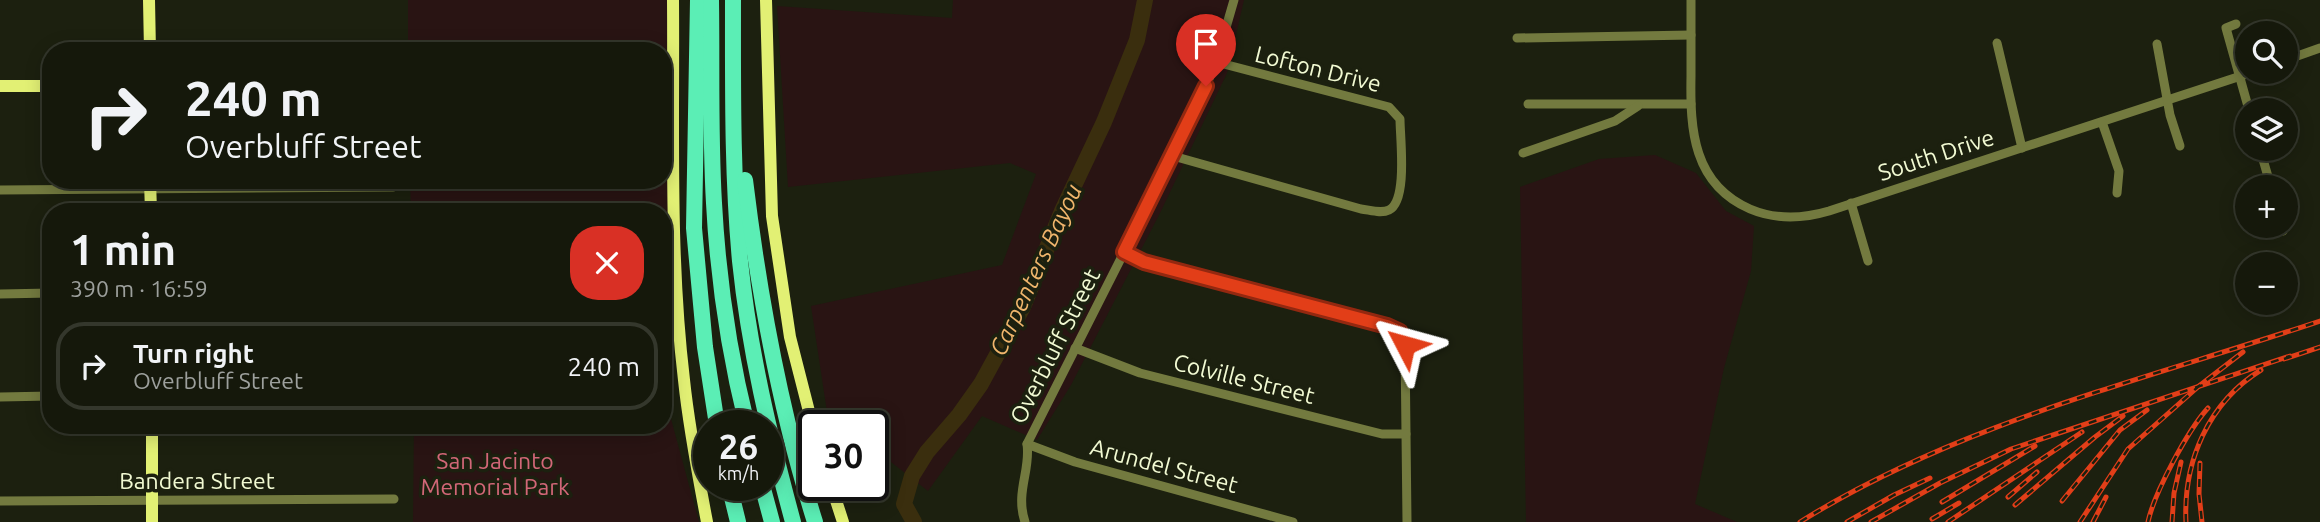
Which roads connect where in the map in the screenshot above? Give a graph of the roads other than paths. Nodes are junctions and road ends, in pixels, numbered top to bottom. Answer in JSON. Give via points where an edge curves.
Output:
{"nodes":[{"id":1,"x":149,"y":0,"type":"edge"},
{"id":2,"x":673,"y":0,"type":"edge"},
{"id":3,"x":698,"y":0,"type":"edge"},
{"id":4,"x":711,"y":0,"type":"edge"},
{"id":5,"x":733,"y":0,"type":"edge"},
{"id":6,"x":766,"y":0,"type":"edge"},
{"id":7,"x":1234,"y":0,"type":"edge"},
{"id":8,"x":1691,"y":0,"type":"edge"},
{"id":9,"x":2235,"y":24,"type":"edge"},
{"id":10,"x":1691,"y":35,"type":"junction"},
{"id":11,"x":1517,"y":38,"type":"dead end"},
{"id":12,"x":150,"y":42,"type":"edge"},
{"id":13,"x":1997,"y":43,"type":"dead end"},
{"id":14,"x":2157,"y":44,"type":"dead end"},
{"id":15,"x":2320,"y":48,"type":"edge"},
{"id":16,"x":2298,"y":56,"type":"edge"},
{"id":17,"x":733,"y":62,"type":"junction"},
{"id":18,"x":1216,"y":62,"type":"junction"},
{"id":19,"x":2235,"y":62,"type":"edge"},
{"id":20,"x":2235,"y":78,"type":"edge"},
{"id":21,"x":0,"y":86,"type":"edge"},
{"id":22,"x":42,"y":86,"type":"edge"},
{"id":23,"x":2169,"y":100,"type":"junction"},
{"id":24,"x":1528,"y":104,"type":"dead end"},
{"id":25,"x":1690,"y":104,"type":"junction"},
{"id":26,"x":1639,"y":105,"type":"junction"},
{"id":27,"x":2102,"y":122,"type":"junction"},
{"id":28,"x":2180,"y":146,"type":"dead end"},
{"id":29,"x":2022,"y":148,"type":"junction"},
{"id":30,"x":1523,"y":153,"type":"dead end"},
{"id":31,"x":1173,"y":156,"type":"junction"},
{"id":32,"x":42,"y":188,"type":"edge"},
{"id":33,"x":0,"y":190,"type":"edge"},
{"id":34,"x":2117,"y":192,"type":"dead end"},
{"id":35,"x":1851,"y":203,"type":"junction"},
{"id":36,"x":1124,"y":252,"type":"junction"},
{"id":37,"x":1868,"y":261,"type":"dead end"},
{"id":38,"x":42,"y":293,"type":"edge"},
{"id":39,"x":0,"y":294,"type":"edge"},
{"id":40,"x":1075,"y":348,"type":"junction"},
{"id":41,"x":42,"y":396,"type":"edge"},
{"id":42,"x":0,"y":397,"type":"edge"},
{"id":43,"x":715,"y":410,"type":"edge"},
{"id":44,"x":744,"y":410,"type":"edge"},
{"id":45,"x":809,"y":410,"type":"edge"},
{"id":46,"x":152,"y":434,"type":"edge"},
{"id":47,"x":1406,"y":434,"type":"junction"},
{"id":48,"x":1027,"y":444,"type":"junction"},
{"id":49,"x":394,"y":499,"type":"dead end"},
{"id":50,"x":152,"y":500,"type":"junction"},
{"id":51,"x":0,"y":501,"type":"edge"},
{"id":52,"x":733,"y":501,"type":"edge"},
{"id":53,"x":766,"y":501,"type":"edge"},
{"id":54,"x":837,"y":501,"type":"edge"},
{"id":55,"x":737,"y":520,"type":"edge"},
{"id":56,"x":152,"y":522,"type":"edge"},
{"id":57,"x":707,"y":522,"type":"edge"},
{"id":58,"x":772,"y":522,"type":"edge"},
{"id":59,"x":793,"y":522,"type":"edge"},
{"id":60,"x":815,"y":522,"type":"edge"},
{"id":61,"x":844,"y":522,"type":"edge"},
{"id":62,"x":1025,"y":522,"type":"edge"},
{"id":63,"x":1293,"y":522,"type":"edge"},
{"id":64,"x":1407,"y":522,"type":"edge"}],
"edges":[{"from":1,"to":12,"type":"main road"},
{"from":2,"to":57,"type":"main road","via":[[678,304],[683,377]]},
{"from":3,"to":43,"type":"highway","via":[[694,228]]},
{"from":4,"to":44,"type":"highway","via":[[716,241]]},
{"from":5,"to":17,"type":"highway"},
{"from":6,"to":45,"type":"main road","via":[[772,216],[790,337]]},
{"from":7,"to":18,"type":"street","name":"Overbluff Street"},
{"from":8,"to":10,"type":"street","name":"South Drive"},
{"from":9,"to":19,"type":"street","via":[[2226,28]]},
{"from":10,"to":11,"type":"street"},
{"from":10,"to":25,"type":"street","name":"South Drive"},
{"from":13,"to":29,"type":"street"},
{"from":14,"to":23,"type":"street"},
{"from":15,"to":16,"type":"street"},
{"from":17,"to":59,"type":"highway","via":[[740,262],[757,368]]},
{"from":17,"to":60,"type":"highway","via":[[747,199],[769,333]]},
{"from":18,"to":31,"type":"street","name":"Overbluff Street"},
{"from":18,"to":31,"type":"street","name":"Lofton Drive","via":[[1395,111],[1400,119],[1401,191],[1385,212],[1361,209]]},
{"from":20,"to":23,"type":"street","name":"South Drive"},
{"from":21,"to":22,"type":"main road"},
{"from":23,"to":27,"type":"street","name":"South Drive"},
{"from":23,"to":28,"type":"street"},
{"from":24,"to":26,"type":"street"},
{"from":25,"to":26,"type":"street"},
{"from":25,"to":35,"type":"street","name":"South Drive","via":[[1699,156],[1714,182],[1734,200],[1760,213],[1783,217],[1819,214]]},
{"from":26,"to":30,"type":"street","via":[[1615,121]]},
{"from":27,"to":29,"type":"street","name":"South Drive"},
{"from":27,"to":34,"type":"street","via":[[2119,170]]},
{"from":29,"to":35,"type":"street","name":"South Drive"},
{"from":31,"to":36,"type":"street","name":"Overbluff Street"},
{"from":32,"to":33,"type":"street"},
{"from":35,"to":37,"type":"street"},
{"from":36,"to":40,"type":"street","name":"Overbluff Street"},
{"from":36,"to":47,"type":"street","via":[[1144,262],[1400,332],[1405,345]]},
{"from":38,"to":39,"type":"street"},
{"from":40,"to":47,"type":"street","name":"Colville Street","via":[[1140,373],[1382,434]]},
{"from":40,"to":48,"type":"street","name":"Overbluff Street"},
{"from":41,"to":42,"type":"street"},
{"from":46,"to":50,"type":"main road"},
{"from":47,"to":64,"type":"street"},
{"from":48,"to":62,"type":"street","name":"Overbluff Street","via":[[1021,500]]},
{"from":48,"to":63,"type":"street","name":"Arundel Street","via":[[1075,462]]},
{"from":49,"to":50,"type":"street","name":"Bandera Street"},
{"from":50,"to":51,"type":"street","name":"Bandera Street"},
{"from":50,"to":56,"type":"main road"},
{"from":52,"to":55,"type":"highway"},
{"from":53,"to":58,"type":"highway"},
{"from":54,"to":61,"type":"main road"}]}
